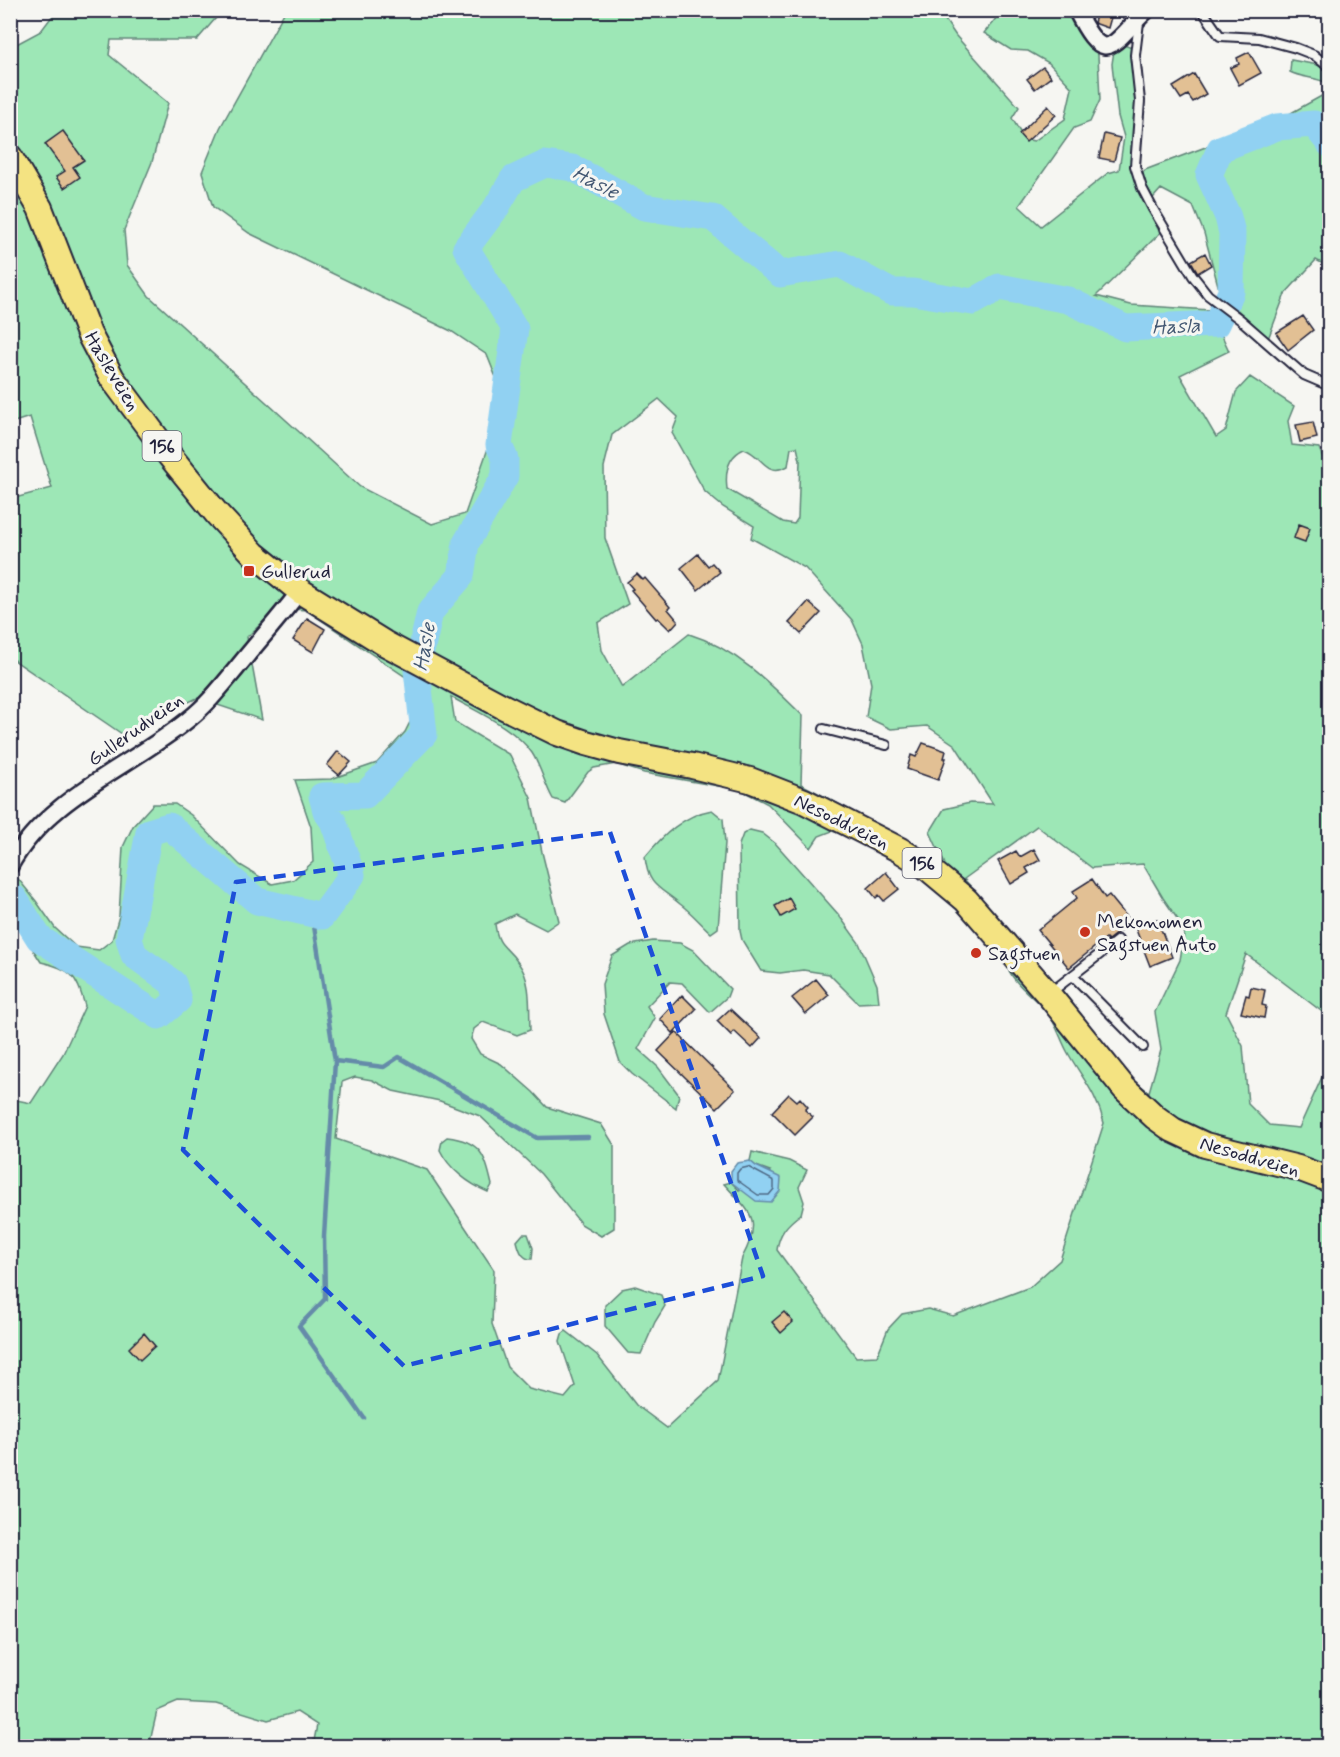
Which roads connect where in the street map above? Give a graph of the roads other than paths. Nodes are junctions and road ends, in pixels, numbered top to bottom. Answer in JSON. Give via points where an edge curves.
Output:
{"nodes":[{"id":1,"x":1076,"y":10,"type":"edge"},
{"id":2,"x":1202,"y":10,"type":"edge"},
{"id":3,"x":1144,"y":14,"type":"edge"},
{"id":4,"x":1329,"y":68,"type":"edge"},
{"id":5,"x":10,"y":157,"type":"edge"},
{"id":6,"x":1325,"y":384,"type":"dead end"},
{"id":7,"x":300,"y":591,"type":"junction"},
{"id":8,"x":420,"y":662,"type":"joint"},
{"id":9,"x":824,"y":729,"type":"dead end"},
{"id":10,"x":886,"y":745,"type":"dead end"},
{"id":11,"x":12,"y":859,"type":"edge"},
{"id":12,"x":1118,"y":940,"type":"dead end"},
{"id":13,"x":1073,"y":976,"type":"junction"},
{"id":14,"x":1048,"y":994,"type":"junction"},
{"id":15,"x":1143,"y":1047,"type":"dead end"},
{"id":16,"x":1329,"y":1180,"type":"edge"}],
"edges":[{"from":1,"to":3,"type":"street","via":[[1092,40],[1100,45],[1111,45]]},
{"from":2,"to":4,"type":"lane","via":[[1220,36],[1259,38],[1296,48],[1314,55]]},
{"from":3,"to":6,"type":"lane","via":[[1135,54],[1140,101],[1135,152],[1137,174],[1153,209],[1208,295],[1304,375]]},
{"from":5,"to":7,"type":"main road","name":"Hasleveien","number":"156","via":[[40,208],[82,320],[112,378],[217,514],[254,554]]},
{"from":7,"to":8,"type":"main road","name":"Hasleveien","number":"156"},
{"from":7,"to":11,"type":"street","name":"Gullerudveien","via":[[218,692],[191,718],[63,806]]},
{"from":8,"to":14,"type":"main road","name":"Nesoddveien","number":"156","via":[[532,721],[586,743],[750,780],[863,829],[924,865],[954,889]]},
{"from":9,"to":10,"type":"lane"},
{"from":12,"to":13,"type":"lane"},
{"from":13,"to":14,"type":"lane"},
{"from":13,"to":15,"type":"lane"},
{"from":14,"to":16,"type":"main road","name":"Nesoddveien","number":"156","via":[[1124,1088],[1173,1130],[1205,1145],[1298,1168]]}]}
